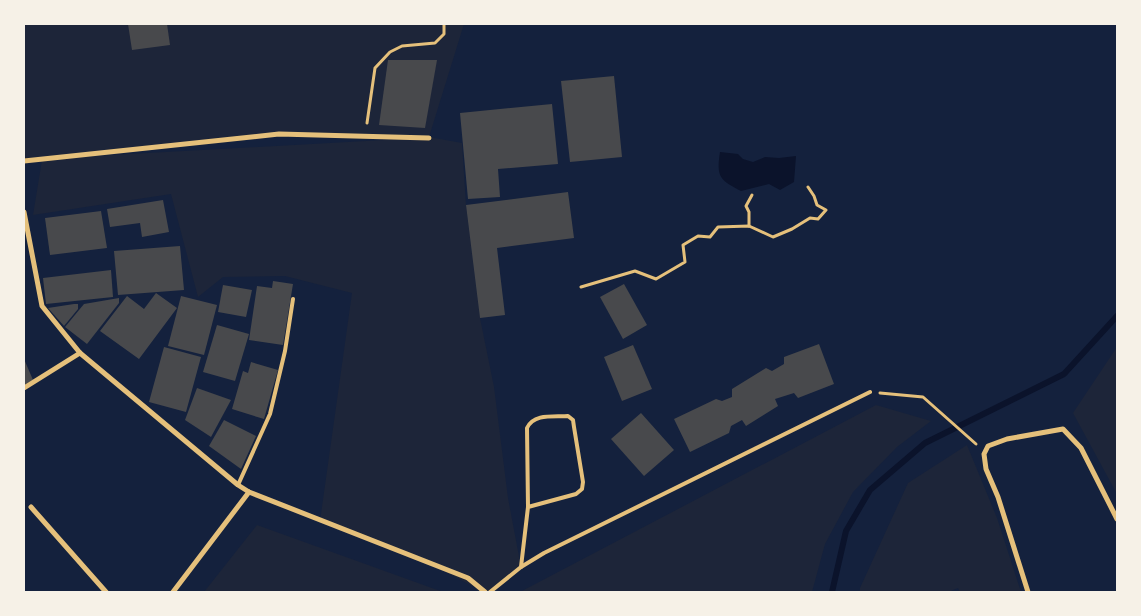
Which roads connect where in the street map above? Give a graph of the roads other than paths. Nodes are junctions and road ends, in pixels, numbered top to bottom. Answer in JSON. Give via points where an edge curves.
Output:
{"nodes":[{"id":1,"x":429,"y":138,"type":"dead end"},
{"id":2,"x":24,"y":161,"type":"edge"},
{"id":3,"x":24,"y":212,"type":"edge"},
{"id":4,"x":293,"y":299,"type":"dead end"},
{"id":5,"x":80,"y":353,"type":"junction"},
{"id":6,"x":24,"y":388,"type":"edge"},
{"id":7,"x":870,"y":392,"type":"road end"},
{"id":8,"x":238,"y":484,"type":"junction"},
{"id":9,"x":249,"y":492,"type":"junction"},
{"id":10,"x":31,"y":507,"type":"dead end"},
{"id":11,"x":528,"y":507,"type":"junction"},
{"id":12,"x":1117,"y":519,"type":"edge"},
{"id":13,"x":521,"y":567,"type":"junction"},
{"id":14,"x":106,"y":592,"type":"edge"},
{"id":15,"x":173,"y":592,"type":"edge"},
{"id":16,"x":485,"y":592,"type":"edge"},
{"id":17,"x":490,"y":592,"type":"edge"},
{"id":18,"x":1028,"y":592,"type":"edge"}],
"edges":[{"from":1,"to":2,"type":"street","via":[[279,134]]},
{"from":3,"to":5,"type":"street","via":[[42,306]]},
{"from":4,"to":8,"type":"lane","via":[[270,414]]},
{"from":5,"to":6,"type":"street"},
{"from":5,"to":8,"type":"street"},
{"from":7,"to":13,"type":"lane"},
{"from":8,"to":9,"type":"street"},
{"from":9,"to":15,"type":"street"},
{"from":9,"to":16,"type":"street","via":[[468,578]]},
{"from":10,"to":14,"type":"street"},
{"from":11,"to":11,"type":"lane","via":[[576,494],[582,489],[573,420],[568,416],[530,421],[527,428]]},
{"from":11,"to":13,"type":"lane"},
{"from":12,"to":18,"type":"street","via":[[1081,448],[1064,429],[988,446],[984,454],[986,469]]},
{"from":13,"to":17,"type":"lane"}]}
